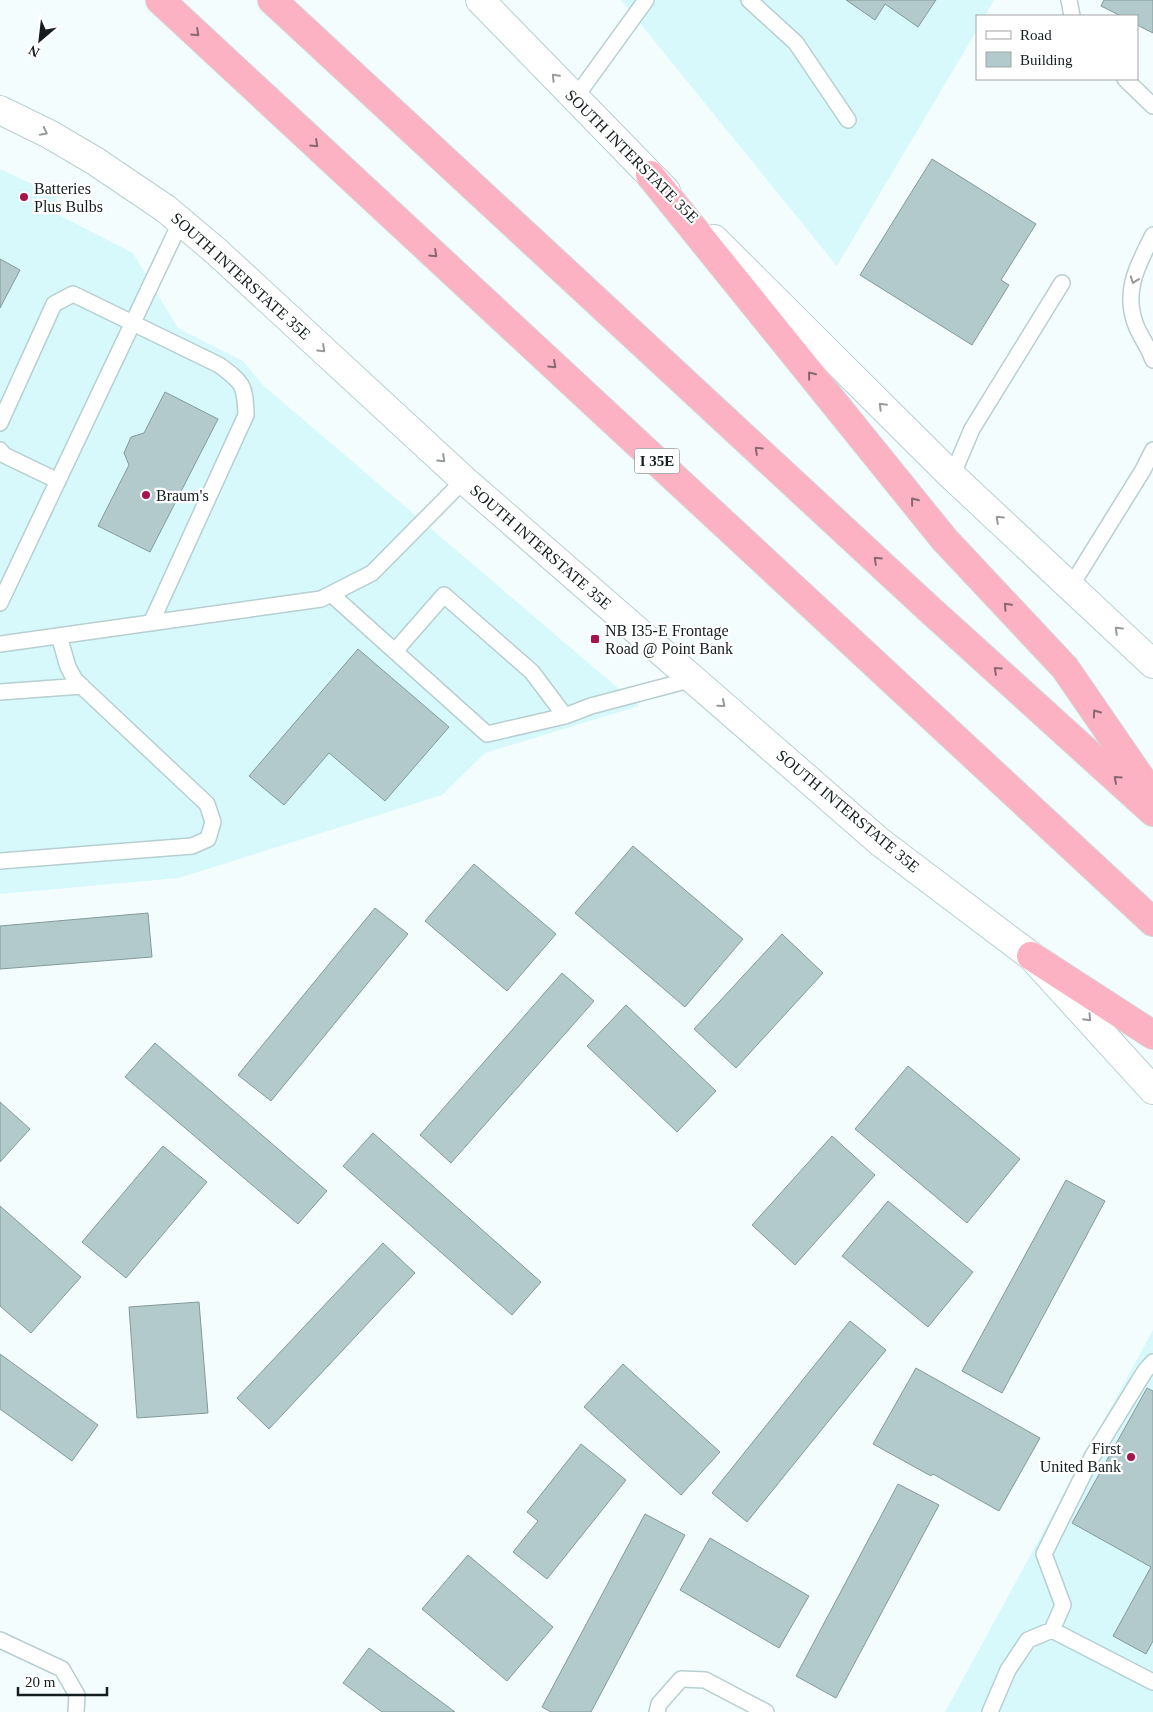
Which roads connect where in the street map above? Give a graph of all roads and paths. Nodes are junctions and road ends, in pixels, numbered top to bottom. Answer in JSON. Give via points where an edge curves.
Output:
{"nodes":[{"id":1,"x":160,"y":0,"type":"edge"},
{"id":2,"x":272,"y":0,"type":"edge"},
{"id":3,"x":480,"y":0,"type":"edge"},
{"id":4,"x":646,"y":0,"type":"edge"},
{"id":5,"x":749,"y":0,"type":"edge"},
{"id":6,"x":1069,"y":0,"type":"edge"},
{"id":7,"x":1072,"y":15,"type":"edge"},
{"id":8,"x":1126,"y":80,"type":"edge"},
{"id":9,"x":575,"y":98,"type":"junction"},
{"id":10,"x":1153,"y":106,"type":"edge"},
{"id":11,"x":0,"y":110,"type":"edge"},
{"id":12,"x":848,"y":120,"type":"dead end"},
{"id":13,"x":650,"y":175,"type":"junction"},
{"id":14,"x":181,"y":221,"type":"junction"},
{"id":15,"x":1153,"y":235,"type":"edge"},
{"id":16,"x":1062,"y":283,"type":"dead end"},
{"id":17,"x":132,"y":323,"type":"junction"},
{"id":18,"x":1152,"y":355,"type":"edge"},
{"id":19,"x":0,"y":423,"type":"edge"},
{"id":20,"x":0,"y":450,"type":"edge"},
{"id":21,"x":1153,"y":450,"type":"edge"},
{"id":22,"x":1148,"y":474,"type":"edge"},
{"id":23,"x":952,"y":476,"type":"junction"},
{"id":24,"x":464,"y":480,"type":"junction"},
{"id":25,"x":58,"y":481,"type":"junction"},
{"id":26,"x":1070,"y":586,"type":"junction"},
{"id":27,"x":331,"y":594,"type":"junction"},
{"id":28,"x":0,"y":603,"type":"edge"},
{"id":29,"x":151,"y":623,"type":"junction"},
{"id":30,"x":59,"y":636,"type":"junction"},
{"id":31,"x":0,"y":644,"type":"edge"},
{"id":32,"x":395,"y":651,"type":"junction"},
{"id":33,"x":1153,"y":664,"type":"edge"},
{"id":34,"x":693,"y":679,"type":"junction"},
{"id":35,"x":82,"y":686,"type":"junction"},
{"id":36,"x":0,"y":692,"type":"edge"},
{"id":37,"x":565,"y":716,"type":"junction"},
{"id":38,"x":1153,"y":796,"type":"edge"},
{"id":39,"x":1153,"y":812,"type":"edge"},
{"id":40,"x":0,"y":861,"type":"edge"},
{"id":41,"x":1153,"y":922,"type":"edge"},
{"id":42,"x":1031,"y":956,"type":"junction"},
{"id":43,"x":1153,"y":1035,"type":"edge"},
{"id":44,"x":1153,"y":1090,"type":"edge"},
{"id":45,"x":1153,"y":1362,"type":"edge"},
{"id":46,"x":1052,"y":1630,"type":"junction"},
{"id":47,"x":0,"y":1640,"type":"edge"},
{"id":48,"x":1153,"y":1682,"type":"edge"},
{"id":49,"x":76,"y":1712,"type":"edge"},
{"id":50,"x":657,"y":1712,"type":"edge"},
{"id":51,"x":766,"y":1712,"type":"edge"},
{"id":52,"x":990,"y":1712,"type":"edge"}],
"edges":[{"from":1,"to":41,"type":"highway","number":"I 35E","one_way":true},
{"from":39,"to":2,"type":"highway","one_way":true},
{"from":9,"to":3,"type":"main road","name":"SOUTH INTERSTATE 35E","one_way":true},
{"from":4,"to":9,"type":"lane"},
{"from":5,"to":12,"type":"lane","via":[[796,43]]},
{"from":6,"to":7,"type":"lane"},
{"from":8,"to":10,"type":"lane"},
{"from":9,"to":13,"type":"main road","name":"SOUTH INTERSTATE 35E"},
{"from":11,"to":14,"type":"main road","name":"SOUTH INTERSTATE 35E","one_way":true,"via":[[95,160]]},
{"from":23,"to":13,"type":"main road","name":"SOUTH INTERSTATE 35E","one_way":true},
{"from":38,"to":13,"type":"highway","one_way":true,"via":[[1065,668],[944,539]]},
{"from":14,"to":17,"type":"lane"},
{"from":14,"to":24,"type":"main road","name":"SOUTH INTERSTATE 35E","one_way":true},
{"from":15,"to":18,"type":"lane","one_way":true,"via":[[1131,287],[1131,306],[1137,328]]},
{"from":16,"to":23,"type":"lane","via":[[972,430]]},
{"from":17,"to":19,"type":"lane","via":[[72,294],[54,304]]},
{"from":17,"to":25,"type":"lane"},
{"from":17,"to":29,"type":"lane","via":[[219,365],[238,380],[246,394],[246,415]]},
{"from":20,"to":25,"type":"lane","via":[[4,455]]},
{"from":21,"to":22,"type":"lane"},
{"from":22,"to":26,"type":"lane"},
{"from":26,"to":23,"type":"main road","name":"SOUTH INTERSTATE 35E","one_way":true},
{"from":24,"to":27,"type":"lane","via":[[372,573]]},
{"from":24,"to":34,"type":"main road","name":"SOUTH INTERSTATE 35E"},
{"from":25,"to":28,"type":"lane"},
{"from":33,"to":26,"type":"main road","name":"SOUTH INTERSTATE 35E","one_way":true},
{"from":27,"to":29,"type":"lane","via":[[321,599]]},
{"from":27,"to":32,"type":"lane"},
{"from":29,"to":30,"type":"lane"},
{"from":30,"to":31,"type":"lane"},
{"from":30,"to":35,"type":"lane","via":[[68,666]]},
{"from":32,"to":37,"type":"lane","via":[[487,734]]},
{"from":32,"to":37,"type":"lane","via":[[444,595],[532,672]]},
{"from":34,"to":37,"type":"lane","via":[[590,706]]},
{"from":34,"to":42,"type":"main road","name":"SOUTH INTERSTATE 35E","one_way":true,"via":[[880,842]]},
{"from":35,"to":36,"type":"lane"},
{"from":35,"to":40,"type":"lane","via":[[207,804],[213,822],[208,839],[192,846]]},
{"from":42,"to":43,"type":"highway"},
{"from":42,"to":44,"type":"main road","name":"SOUTH INTERSTATE 35E","one_way":true},
{"from":45,"to":46,"type":"lane","via":[[1092,1458],[1044,1554],[1063,1605]]},
{"from":46,"to":48,"type":"lane"},
{"from":46,"to":52,"type":"lane","via":[[1028,1640],[1008,1670]]},
{"from":47,"to":49,"type":"lane","via":[[62,1669],[77,1696]]},
{"from":50,"to":51,"type":"lane","via":[[680,1679],[705,1680]]}]}
